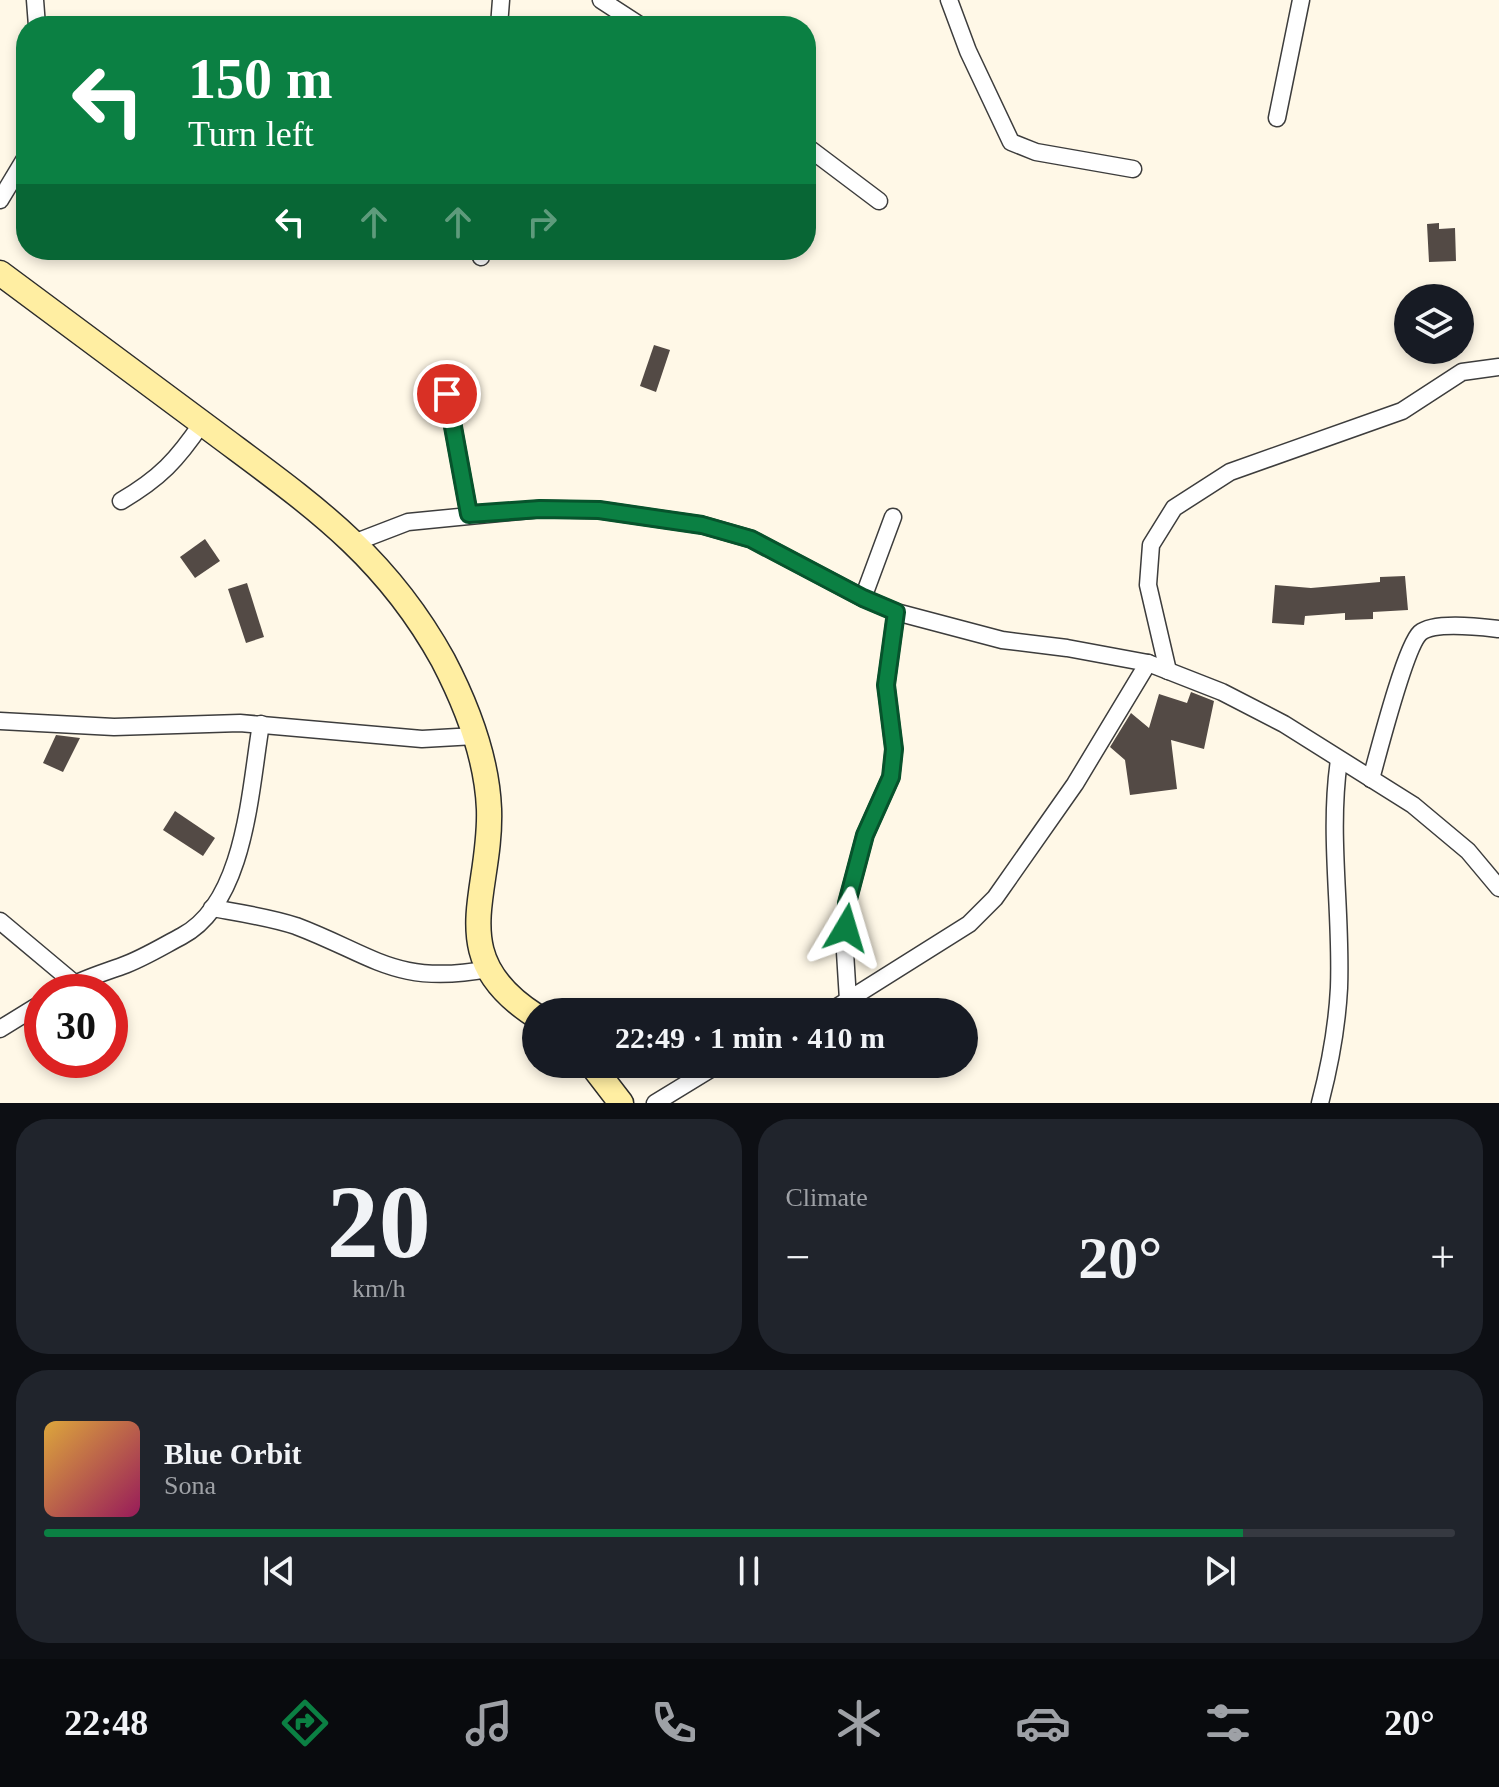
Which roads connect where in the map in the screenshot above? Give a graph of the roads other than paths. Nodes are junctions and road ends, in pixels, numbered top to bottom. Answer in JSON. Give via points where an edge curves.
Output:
{"nodes":[{"id":1,"x":601,"y":0,"type":"edge"},
{"id":2,"x":949,"y":0,"type":"edge"},
{"id":3,"x":1301,"y":0,"type":"edge"},
{"id":4,"x":626,"y":16,"type":"edge"},
{"id":5,"x":1277,"y":118,"type":"dead end"},
{"id":6,"x":816,"y":154,"type":"edge"},
{"id":7,"x":1133,"y":169,"type":"dead end"},
{"id":8,"x":16,"y":174,"type":"edge"},
{"id":9,"x":0,"y":200,"type":"edge"},
{"id":10,"x":879,"y":201,"type":"dead end"},
{"id":11,"x":0,"y":273,"type":"edge"},
{"id":12,"x":1499,"y":367,"type":"edge"},
{"id":13,"x":447,"y":394,"type":"dead end"},
{"id":14,"x":202,"y":423,"type":"junction"},
{"id":15,"x":121,"y":501,"type":"dead end"},
{"id":16,"x":469,"y":514,"type":"junction"},
{"id":17,"x":893,"y":517,"type":"dead end"},
{"id":18,"x":356,"y":542,"type":"junction"},
{"id":19,"x":863,"y":598,"type":"junction"},
{"id":20,"x":896,"y":612,"type":"junction"},
{"id":21,"x":1499,"y":629,"type":"edge"},
{"id":22,"x":1148,"y":663,"type":"junction"},
{"id":23,"x":1168,"y":671,"type":"junction"},
{"id":24,"x":0,"y":721,"type":"edge"},
{"id":25,"x":261,"y":724,"type":"junction"},
{"id":26,"x":475,"y":736,"type":"junction"},
{"id":27,"x":1339,"y":760,"type":"junction"},
{"id":28,"x":1371,"y":779,"type":"junction"},
{"id":29,"x":1499,"y":888,"type":"edge"},
{"id":30,"x":212,"y":908,"type":"junction"},
{"id":31,"x":0,"y":921,"type":"edge"},
{"id":32,"x":489,"y":969,"type":"junction"},
{"id":33,"x":63,"y":974,"type":"edge"},
{"id":34,"x":100,"y":974,"type":"edge"},
{"id":35,"x":848,"y":998,"type":"edge"},
{"id":36,"x":851,"y":998,"type":"edge"},
{"id":37,"x":522,"y":1005,"type":"edge"},
{"id":38,"x":24,"y":1014,"type":"edge"},
{"id":39,"x":0,"y":1029,"type":"edge"},
{"id":40,"x":602,"y":1078,"type":"edge"},
{"id":41,"x":696,"y":1078,"type":"edge"},
{"id":42,"x":621,"y":1103,"type":"edge"},
{"id":43,"x":655,"y":1103,"type":"edge"},
{"id":44,"x":1320,"y":1103,"type":"edge"}],
"edges":[{"from":1,"to":4,"type":"street"},
{"from":2,"to":7,"type":"street","via":[[1011,142],[1036,152]]},
{"from":3,"to":5,"type":"street"},
{"from":6,"to":10,"type":"street"},
{"from":8,"to":9,"type":"street"},
{"from":11,"to":14,"type":"main road"},
{"from":12,"to":23,"type":"street","via":[[1462,372],[1402,411],[1230,472],[1174,508],[1151,545],[1148,585]]},
{"from":13,"to":16,"type":"street"},
{"from":14,"to":15,"type":"street","via":[[176,462]]},
{"from":14,"to":18,"type":"main road"},
{"from":16,"to":18,"type":"street","via":[[408,522]]},
{"from":16,"to":19,"type":"street","via":[[599,510],[702,525],[751,539]]},
{"from":17,"to":19,"type":"street"},
{"from":18,"to":26,"type":"main road","via":[[408,602],[443,660]]},
{"from":19,"to":20,"type":"street"},
{"from":20,"to":22,"type":"street","via":[[1002,640]]},
{"from":20,"to":35,"type":"street","via":[[886,685],[894,749],[891,777],[865,835],[847,903]]},
{"from":21,"to":28,"type":"street","via":[[1435,627],[1421,632]]},
{"from":22,"to":23,"type":"street"},
{"from":22,"to":36,"type":"street","via":[[1075,784],[995,898],[969,924]]},
{"from":23,"to":27,"type":"street","via":[[1284,724]]},
{"from":24,"to":25,"type":"street","via":[[114,727]]},
{"from":25,"to":26,"type":"street","via":[[422,739]]},
{"from":25,"to":30,"type":"street","via":[[243,833],[224,890]]},
{"from":26,"to":32,"type":"main road","via":[[489,813],[478,928],[479,949]]},
{"from":27,"to":28,"type":"street"},
{"from":27,"to":44,"type":"street","via":[[1333,841],[1339,987]]},
{"from":28,"to":29,"type":"street","via":[[1413,805],[1468,851]]},
{"from":30,"to":32,"type":"street","via":[[291,925],[406,972],[455,975]]},
{"from":30,"to":34,"type":"street","via":[[185,934]]},
{"from":31,"to":33,"type":"street"},
{"from":32,"to":37,"type":"main road","via":[[498,985]]},
{"from":38,"to":39,"type":"street"},
{"from":40,"to":42,"type":"main road"},
{"from":41,"to":43,"type":"street"}]}
